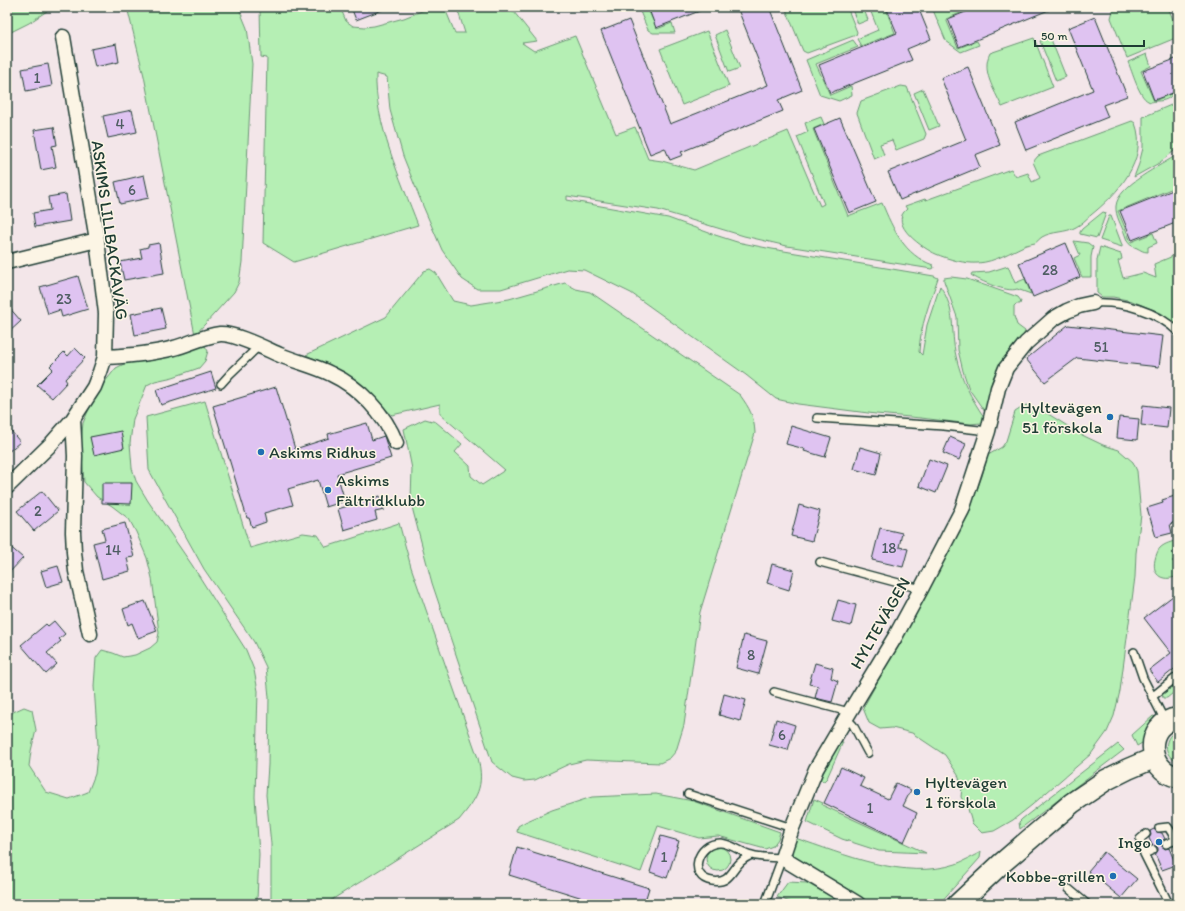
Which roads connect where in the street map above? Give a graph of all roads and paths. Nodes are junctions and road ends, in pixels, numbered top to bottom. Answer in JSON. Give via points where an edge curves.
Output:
{"nodes":[{"id":1,"x":63,"y":37,"type":"dead end"},
{"id":2,"x":96,"y":240,"type":"junction"},
{"id":3,"x":7,"y":262,"type":"edge"},
{"id":4,"x":1093,"y":303,"type":"joint"},
{"id":5,"x":1178,"y":332,"type":"edge"},
{"id":6,"x":259,"y":346,"type":"junction"},
{"id":7,"x":105,"y":357,"type":"junction"},
{"id":8,"x":221,"y":384,"type":"dead end"},
{"id":9,"x":817,"y":418,"type":"dead end"},
{"id":10,"x":73,"y":419,"type":"junction"},
{"id":11,"x":988,"y":431,"type":"junction"},
{"id":12,"x":396,"y":443,"type":"dead end"},
{"id":13,"x":7,"y":487,"type":"edge"},
{"id":14,"x":820,"y":562,"type":"dead end"},
{"id":15,"x":922,"y":589,"type":"junction"},
{"id":16,"x":90,"y":634,"type":"dead end"},
{"id":17,"x":1134,"y":652,"type":"dead end"},
{"id":18,"x":1178,"y":676,"type":"edge"},
{"id":19,"x":774,"y":692,"type":"dead end"},
{"id":20,"x":1152,"y":697,"type":"junction"},
{"id":21,"x":848,"y":715,"type":"junction"},
{"id":22,"x":1172,"y":720,"type":"edge"},
{"id":23,"x":868,"y":753,"type":"dead end"},
{"id":24,"x":1154,"y":758,"type":"junction"},
{"id":25,"x":1178,"y":777,"type":"edge"},
{"id":26,"x":688,"y":794,"type":"dead end"},
{"id":27,"x":792,"y":828,"type":"junction"},
{"id":28,"x":1159,"y":828,"type":"dead end"},
{"id":29,"x":1146,"y":834,"type":"dead end"},
{"id":30,"x":1177,"y":842,"type":"edge"},
{"id":31,"x":1166,"y":844,"type":"dead end"},
{"id":32,"x":1153,"y":850,"type":"dead end"},
{"id":33,"x":1144,"y":854,"type":"junction"},
{"id":34,"x":751,"y":855,"type":"junction"},
{"id":35,"x":782,"y":858,"type":"junction"},
{"id":36,"x":1069,"y":889,"type":"dead end"},
{"id":37,"x":765,"y":904,"type":"edge"},
{"id":38,"x":858,"y":904,"type":"edge"},
{"id":39,"x":958,"y":904,"type":"edge"},
{"id":40,"x":1087,"y":904,"type":"edge"},
{"id":41,"x":1169,"y":904,"type":"edge"}],
"edges":[{"from":1,"to":2,"type":"street","name":"ASKIMS LILLBACKAVÄG"},
{"from":2,"to":3,"type":"street"},
{"from":2,"to":7,"type":"street","name":"ASKIMS LILLBACKAVÄG","via":[[106,313]]},
{"from":4,"to":5,"type":"lane","via":[[1106,302],[1144,311],[1162,319]]},
{"from":4,"to":11,"type":"street","name":"HYLTEVÄGEN","via":[[1079,306],[1053,319],[1016,355],[1006,368],[998,388]]},
{"from":6,"to":7,"type":"street","via":[[221,334],[174,348]]},
{"from":6,"to":8,"type":"lane"},
{"from":6,"to":12,"type":"street","via":[[315,367],[343,381],[373,406],[386,422]]},
{"from":7,"to":10,"type":"street","name":"ASKIMS LILLBACKAVÄG","via":[[94,386]]},
{"from":9,"to":11,"type":"lane"},
{"from":10,"to":13,"type":"street","name":"ASKIMS LILLBACKAVÄG"},
{"from":10,"to":16,"type":"street","via":[[74,552]]},
{"from":11,"to":15,"type":"street","name":"HYLTEVÄGEN","via":[[962,510]]},
{"from":14,"to":15,"type":"lane"},
{"from":15,"to":21,"type":"street","name":"HYLTEVÄGEN"},
{"from":17,"to":20,"type":"lane"},
{"from":18,"to":20,"type":"lane"},
{"from":19,"to":21,"type":"lane"},
{"from":20,"to":22,"type":"lane"},
{"from":21,"to":23,"type":"lane"},
{"from":21,"to":27,"type":"street","name":"HYLTEVÄGEN","via":[[816,769]]},
{"from":22,"to":24,"type":"street","via":[[1155,735],[1152,751]]},
{"from":24,"to":25,"type":"street","via":[[1161,768]]},
{"from":24,"to":39,"type":"street","via":[[1106,780],[1072,803]]},
{"from":26,"to":27,"type":"lane"},
{"from":27,"to":35,"type":"street","name":"HYLTEVÄGEN"},
{"from":28,"to":30,"type":"lane","via":[[1168,827]]},
{"from":29,"to":33,"type":"lane","via":[[1140,839]]},
{"from":30,"to":31,"type":"lane"},
{"from":32,"to":33,"type":"lane"},
{"from":33,"to":41,"type":"lane"},
{"from":34,"to":34,"type":"lane","via":[[720,843],[701,853],[698,868],[704,878],[718,882],[730,876],[742,861]]},
{"from":34,"to":35,"type":"lane"},
{"from":35,"to":37,"type":"lane"},
{"from":35,"to":38,"type":"street"},
{"from":36,"to":40,"type":"lane"}]}
